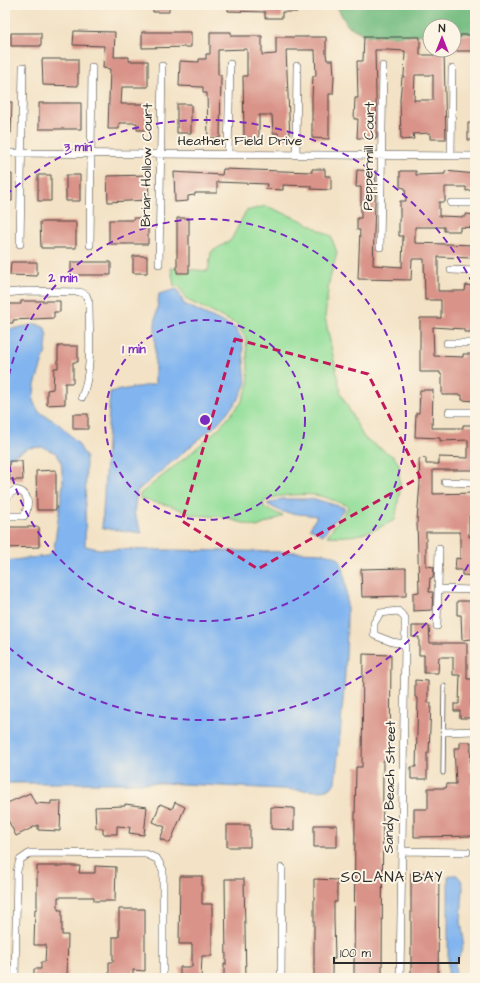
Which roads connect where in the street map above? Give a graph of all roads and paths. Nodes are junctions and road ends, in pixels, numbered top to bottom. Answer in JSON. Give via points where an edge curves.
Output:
{"nodes":[{"id":1,"x":230,"y":64,"type":"dead end"},
{"id":2,"x":162,"y":66,"type":"dead end"},
{"id":3,"x":298,"y":66,"type":"dead end"},
{"id":4,"x":383,"y":66,"type":"dead end"},
{"id":5,"x":23,"y":67,"type":"dead end"},
{"id":6,"x":92,"y":67,"type":"dead end"},
{"id":7,"x":452,"y":69,"type":"dead end"},
{"id":8,"x":5,"y":153,"type":"edge"},
{"id":9,"x":21,"y":153,"type":"junction"},
{"id":10,"x":91,"y":153,"type":"junction"},
{"id":11,"x":160,"y":154,"type":"junction"},
{"id":12,"x":228,"y":154,"type":"junction"},
{"id":13,"x":296,"y":155,"type":"junction"},
{"id":14,"x":382,"y":155,"type":"junction"},
{"id":15,"x":452,"y":156,"type":"junction"},
{"id":16,"x":475,"y":156,"type":"edge"},
{"id":17,"x":451,"y":203,"type":"dead end"},
{"id":18,"x":475,"y":203,"type":"edge"},
{"id":19,"x":20,"y":244,"type":"dead end"},
{"id":20,"x":90,"y":245,"type":"dead end"},
{"id":21,"x":380,"y":247,"type":"dead end"},
{"id":22,"x":159,"y":264,"type":"dead end"},
{"id":23,"x":451,"y":270,"type":"dead end"},
{"id":24,"x":475,"y":270,"type":"edge"},
{"id":25,"x":5,"y":293,"type":"edge"},
{"id":26,"x":447,"y":343,"type":"dead end"},
{"id":27,"x":475,"y":344,"type":"edge"},
{"id":28,"x":82,"y":397,"type":"dead end"},
{"id":29,"x":449,"y":412,"type":"dead end"},
{"id":30,"x":475,"y":412,"type":"edge"},
{"id":31,"x":445,"y":482,"type":"dead end"},
{"id":32,"x":475,"y":483,"type":"edge"},
{"id":33,"x":5,"y":501,"type":"edge"},
{"id":34,"x":5,"y":516,"type":"edge"},
{"id":35,"x":439,"y":549,"type":"dead end"},
{"id":36,"x":438,"y":589,"type":"junction"},
{"id":37,"x":475,"y":590,"type":"edge"},
{"id":38,"x":437,"y":626,"type":"dead end"},
{"id":39,"x":405,"y":644,"type":"junction"},
{"id":40,"x":444,"y":686,"type":"dead end"},
{"id":41,"x":475,"y":731,"type":"edge"},
{"id":42,"x":444,"y":732,"type":"junction"},
{"id":43,"x":443,"y":773,"type":"dead end"},
{"id":44,"x":402,"y":851,"type":"junction"},
{"id":45,"x":467,"y":852,"type":"dead end"},
{"id":46,"x":282,"y":868,"type":"dead end"},
{"id":47,"x":15,"y":978,"type":"edge"},
{"id":48,"x":163,"y":978,"type":"edge"},
{"id":49,"x":281,"y":978,"type":"edge"},
{"id":50,"x":400,"y":978,"type":"edge"}],
"edges":[{"from":1,"to":12,"type":"street"},
{"from":2,"to":11,"type":"street","name":"Briar Hollow Court"},
{"from":3,"to":13,"type":"street"},
{"from":4,"to":14,"type":"street","name":"Peppermill Court"},
{"from":5,"to":9,"type":"street"},
{"from":6,"to":10,"type":"street"},
{"from":7,"to":15,"type":"street"},
{"from":8,"to":9,"type":"street","name":"Heather Field Drive"},
{"from":9,"to":10,"type":"street","name":"Heather Field Drive"},
{"from":9,"to":19,"type":"street"},
{"from":10,"to":11,"type":"street","name":"Heather Field Drive"},
{"from":10,"to":20,"type":"street"},
{"from":11,"to":12,"type":"street","name":"Heather Field Drive"},
{"from":11,"to":22,"type":"street","name":"Briar Hollow Court"},
{"from":12,"to":13,"type":"street","name":"Heather Field Drive"},
{"from":13,"to":14,"type":"street","name":"Heather Field Drive"},
{"from":14,"to":15,"type":"street","name":"Heather Field Drive"},
{"from":14,"to":21,"type":"street","name":"Peppermill Court"},
{"from":15,"to":16,"type":"street","name":"Heather Field Drive"},
{"from":17,"to":18,"type":"street"},
{"from":23,"to":24,"type":"street"},
{"from":25,"to":28,"type":"street","via":[[43,291],[80,292],[86,295],[89,304],[88,370]]},
{"from":26,"to":27,"type":"street"},
{"from":29,"to":30,"type":"street"},
{"from":31,"to":32,"type":"street"},
{"from":33,"to":34,"type":"street","via":[[10,493],[22,491],[27,505],[24,516]]},
{"from":35,"to":36,"type":"street"},
{"from":36,"to":37,"type":"street"},
{"from":36,"to":38,"type":"street"},
{"from":39,"to":39,"type":"street","name":"Sandy Beach Street","via":[[405,618],[398,611],[380,613],[374,623],[374,635]]},
{"from":39,"to":44,"type":"street","name":"Sandy Beach Street"},
{"from":40,"to":42,"type":"lane"},
{"from":41,"to":42,"type":"street"},
{"from":42,"to":43,"type":"lane"},
{"from":44,"to":45,"type":"street"},
{"from":44,"to":50,"type":"street","name":"Sandy Beach Street"},
{"from":46,"to":49,"type":"street"},
{"from":47,"to":48,"type":"street","via":[[17,871],[20,860],[30,853],[146,854],[157,859],[163,870]]}]}
